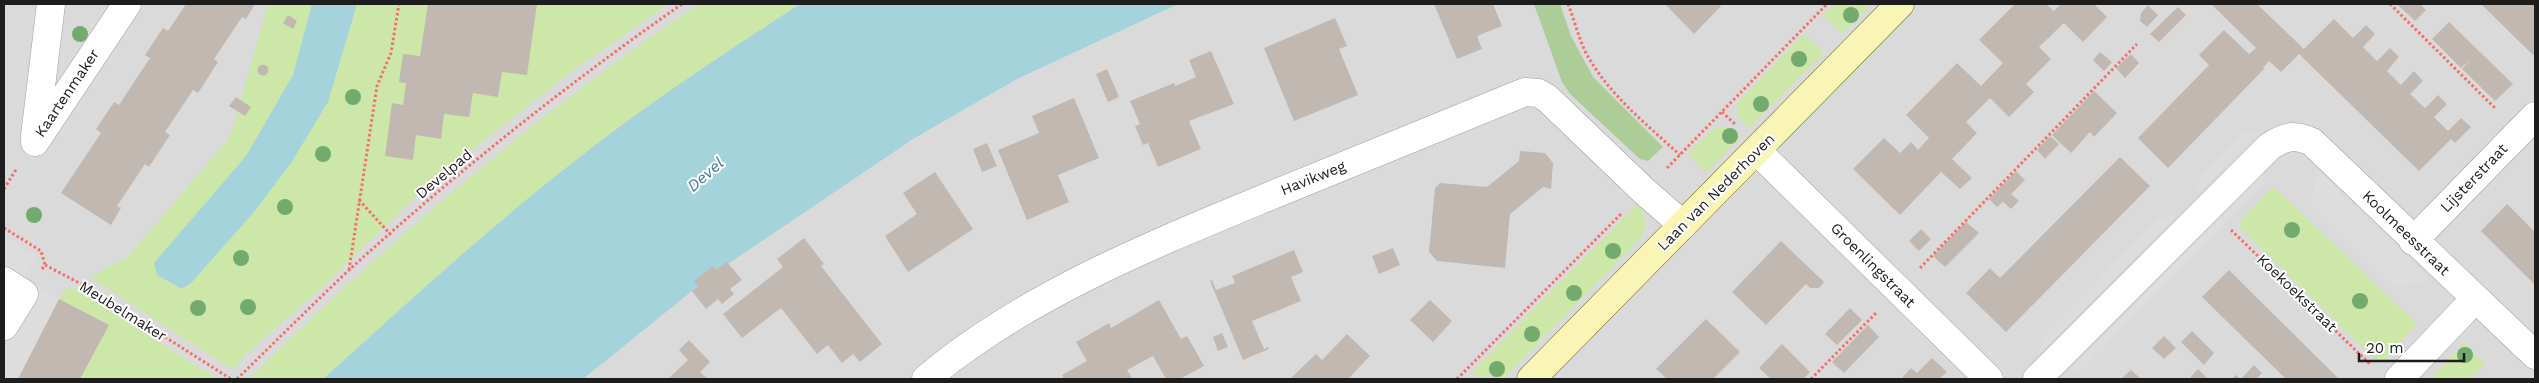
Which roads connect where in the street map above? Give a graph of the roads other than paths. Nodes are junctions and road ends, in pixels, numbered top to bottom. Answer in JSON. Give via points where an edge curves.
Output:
{"nodes":[{"id":1,"x":51,"y":4,"type":"edge"},
{"id":2,"x":127,"y":4,"type":"edge"},
{"id":3,"x":1900,"y":4,"type":"edge"},
{"id":4,"x":2528,"y":124,"type":"edge"},
{"id":5,"x":1757,"y":150,"type":"junction"},
{"id":6,"x":1683,"y":225,"type":"junction"},
{"id":7,"x":2413,"y":241,"type":"junction"},
{"id":8,"x":14,"y":287,"type":"edge"},
{"id":9,"x":2475,"y":299,"type":"junction"},
{"id":10,"x":4,"y":326,"type":"edge"},
{"id":11,"x":2535,"y":356,"type":"edge"},
{"id":12,"x":926,"y":379,"type":"edge"},
{"id":13,"x":1531,"y":379,"type":"edge"},
{"id":14,"x":1989,"y":379,"type":"edge"},
{"id":15,"x":2037,"y":379,"type":"edge"},
{"id":16,"x":2399,"y":379,"type":"edge"}],
"edges":[{"from":1,"to":2,"type":"street","name":"Kaartenmaker","via":[[35,142]]},
{"from":3,"to":5,"type":"main road","name":"Laan van Nederhoven"},
{"from":4,"to":7,"type":"street","name":"Lijsterstraat"},
{"from":5,"to":6,"type":"main road","name":"Laan van Nederhoven"},
{"from":5,"to":14,"type":"street","name":"Groenlingstraat"},
{"from":6,"to":12,"type":"street","name":"Havikweg","via":[[1547,98],[1538,92],[1525,92],[1160,241],[1059,290],[951,358]]},
{"from":6,"to":13,"type":"main road","name":"Laan van Nederhoven"},
{"from":7,"to":9,"type":"street","name":"Koolmeesstraat"},
{"from":7,"to":15,"type":"street","name":"Koolmeesstraat","via":[[2312,142],[2285,136],[2270,146]]},
{"from":8,"to":10,"type":"street"},
{"from":9,"to":11,"type":"street","name":"Koolmeesstraat"},
{"from":9,"to":16,"type":"street"}]}
